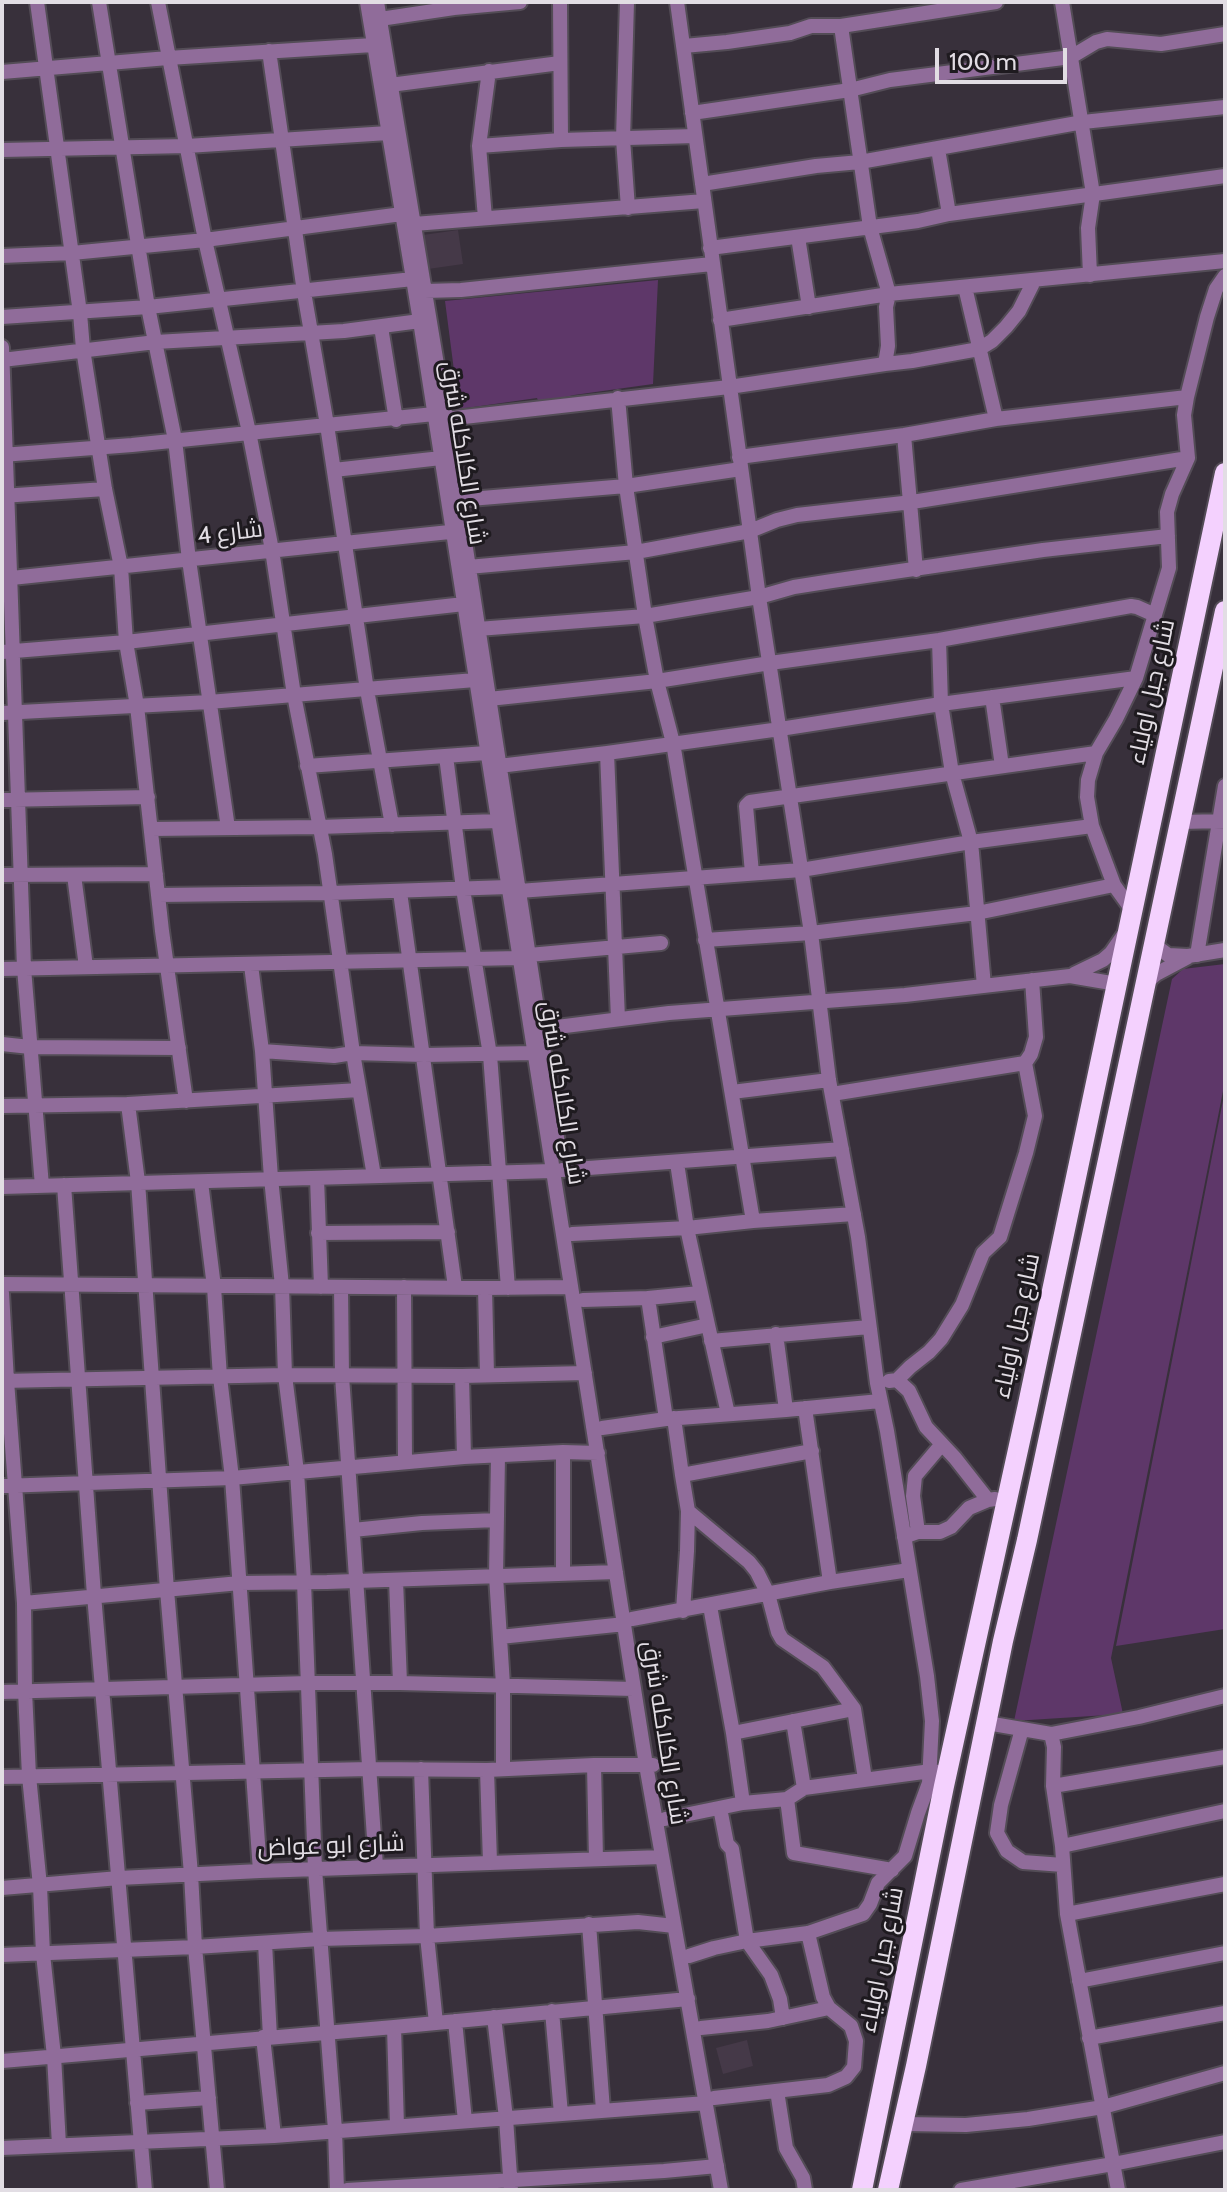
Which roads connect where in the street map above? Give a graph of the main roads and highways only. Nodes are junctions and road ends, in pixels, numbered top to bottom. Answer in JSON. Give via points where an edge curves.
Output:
{"nodes":[{"id":1,"x":1225,"y":473,"type":"edge"},
{"id":2,"x":1225,"y":611,"type":"edge"},
{"id":3,"x":1220,"y":660,"type":"edge"},
{"id":4,"x":1002,"y":1522,"type":"junction"},
{"id":5,"x":1026,"y":1543,"type":"junction"},
{"id":6,"x":993,"y":1560,"type":"junction"},
{"id":7,"x":1018,"y":1575,"type":"junction"},
{"id":8,"x":862,"y":2190,"type":"edge"},
{"id":9,"x":888,"y":2190,"type":"edge"}],
"edges":[{"from":1,"to":4,"type":"highway","name":"شارع جبل اولياء","via":[[1117,984],[998,1499]]},
{"from":2,"to":3,"type":"highway"},
{"from":3,"to":5,"type":"highway","via":[[1153,944]]},
{"from":4,"to":5,"type":"highway"},
{"from":4,"to":6,"type":"highway","name":"شارع جبل اولياء"},
{"from":5,"to":7,"type":"highway"},
{"from":6,"to":7,"type":"highway"},
{"from":6,"to":8,"type":"highway","name":"شارع جبل اولياء","via":[[939,1772]]},
{"from":7,"to":9,"type":"highway"}]}
